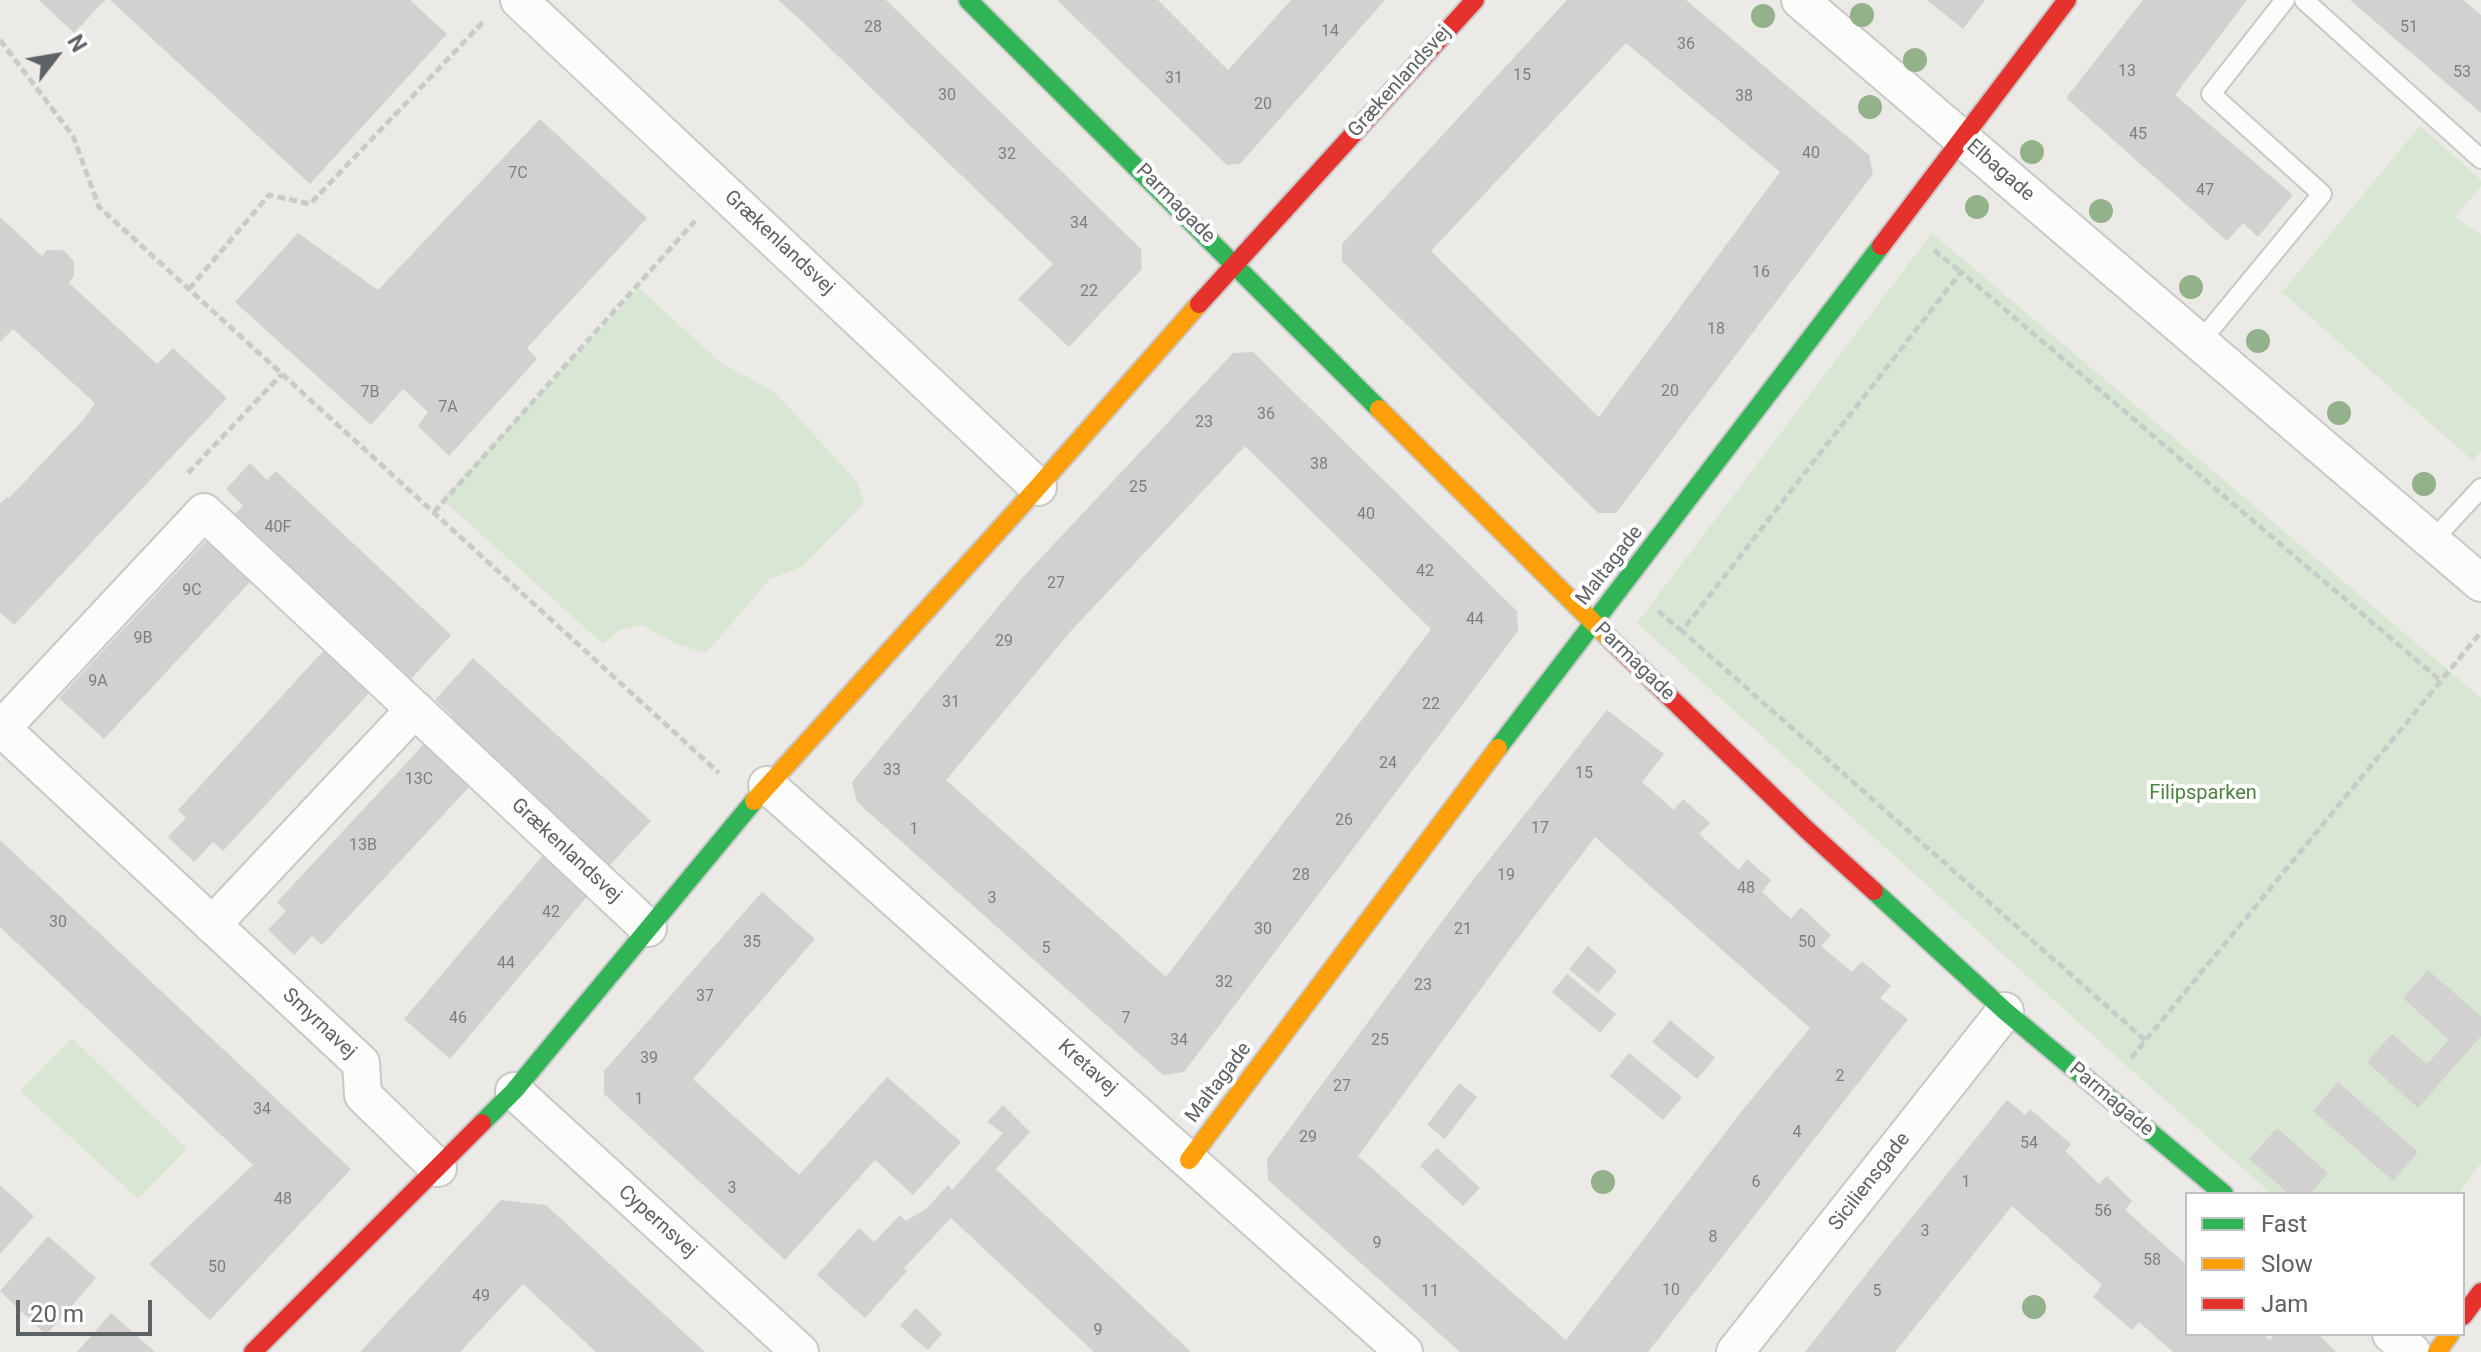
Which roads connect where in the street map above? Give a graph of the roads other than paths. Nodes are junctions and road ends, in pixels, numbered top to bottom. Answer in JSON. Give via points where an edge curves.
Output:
{"nodes":[{"id":1,"x":968,"y":0,"type":"edge"},
{"id":2,"x":1475,"y":0,"type":"edge"},
{"id":3,"x":1800,"y":0,"type":"edge"},
{"id":4,"x":2067,"y":0,"type":"edge"},
{"id":5,"x":2285,"y":0,"type":"edge"},
{"id":6,"x":2304,"y":0,"type":"edge"},
{"id":7,"x":506,"y":6,"type":"edge"},
{"id":8,"x":1962,"y":138,"type":"junction"},
{"id":9,"x":2481,"y":159,"type":"edge"},
{"id":10,"x":1234,"y":263,"type":"junction"},
{"id":11,"x":2200,"y":342,"type":"junction"},
{"id":12,"x":1038,"y":487,"type":"junction"},
{"id":13,"x":2481,"y":488,"type":"edge"},
{"id":14,"x":204,"y":512,"type":"joint"},
{"id":15,"x":2431,"y":542,"type":"junction"},
{"id":16,"x":2481,"y":583,"type":"edge"},
{"id":17,"x":1593,"y":622,"type":"junction"},
{"id":18,"x":415,"y":709,"type":"junction"},
{"id":19,"x":1,"y":728,"type":"edge"},
{"id":20,"x":760,"y":794,"type":"junction"},
{"id":21,"x":212,"y":925,"type":"junction"},
{"id":22,"x":648,"y":928,"type":"junction"},
{"id":23,"x":2005,"y":1011,"type":"junction"},
{"id":24,"x":514,"y":1091,"type":"junction"},
{"id":25,"x":1189,"y":1160,"type":"junction"},
{"id":26,"x":438,"y":1168,"type":"junction"},
{"id":27,"x":2222,"y":1192,"type":"edge"},
{"id":28,"x":2481,"y":1292,"type":"edge"},
{"id":29,"x":2465,"y":1313,"type":"edge"},
{"id":30,"x":2393,"y":1336,"type":"edge"},
{"id":31,"x":253,"y":1352,"type":"edge"},
{"id":32,"x":800,"y":1352,"type":"edge"},
{"id":33,"x":1404,"y":1352,"type":"edge"},
{"id":34,"x":1735,"y":1352,"type":"edge"},
{"id":35,"x":2412,"y":1352,"type":"edge"}],
"edges":[{"from":1,"to":10,"type":"street","name":"Parmagade"},
{"from":2,"to":10,"type":"street","name":"Grækenlandsvej"},
{"from":3,"to":8,"type":"street","name":"Elbagade"},
{"from":4,"to":8,"type":"street","name":"Maltagade"},
{"from":5,"to":11,"type":"lane","via":[[2211,94],[2322,194]]},
{"from":6,"to":9,"type":"lane"},
{"from":7,"to":12,"type":"street","name":"Grækenlandsvej","via":[[722,191]]},
{"from":8,"to":11,"type":"street","name":"Elbagade"},
{"from":8,"to":17,"type":"street","name":"Maltagade"},
{"from":10,"to":12,"type":"street","name":"Grækenlandsvej"},
{"from":10,"to":17,"type":"street","name":"Parmagade"},
{"from":11,"to":15,"type":"street","name":"Elbagade"},
{"from":12,"to":20,"type":"street","name":"Grækenlandsvej"},
{"from":13,"to":15,"type":"lane"},
{"from":14,"to":18,"type":"street","name":"Grækenlandsvej"},
{"from":14,"to":19,"type":"street","name":"Smyrnavej"},
{"from":15,"to":16,"type":"street","name":"Elbagade"},
{"from":17,"to":23,"type":"street","name":"Parmagade","via":[[1806,829]]},
{"from":17,"to":25,"type":"street","name":"Maltagade"},
{"from":18,"to":21,"type":"street"},
{"from":18,"to":22,"type":"street","name":"Grækenlandsvej"},
{"from":19,"to":21,"type":"street","name":"Smyrnavej"},
{"from":20,"to":22,"type":"street","name":"Grækenlandsvej"},
{"from":20,"to":25,"type":"street","name":"Kretavej"},
{"from":21,"to":26,"type":"street","name":"Smyrnavej","via":[[361,1063],[363,1095]]},
{"from":22,"to":24,"type":"street","name":"Grækenlandsvej"},
{"from":23,"to":27,"type":"street","name":"Parmagade"},
{"from":23,"to":34,"type":"street","name":"Siciliensgade"},
{"from":24,"to":26,"type":"street","name":"Grækenlandsvej"},
{"from":24,"to":32,"type":"street","name":"Cypernsvej"},
{"from":25,"to":33,"type":"street","name":"Kretavej"},
{"from":26,"to":31,"type":"street","name":"Grækenlandsvej"},
{"from":28,"to":29,"type":"street"},
{"from":30,"to":35,"type":"street"}]}
